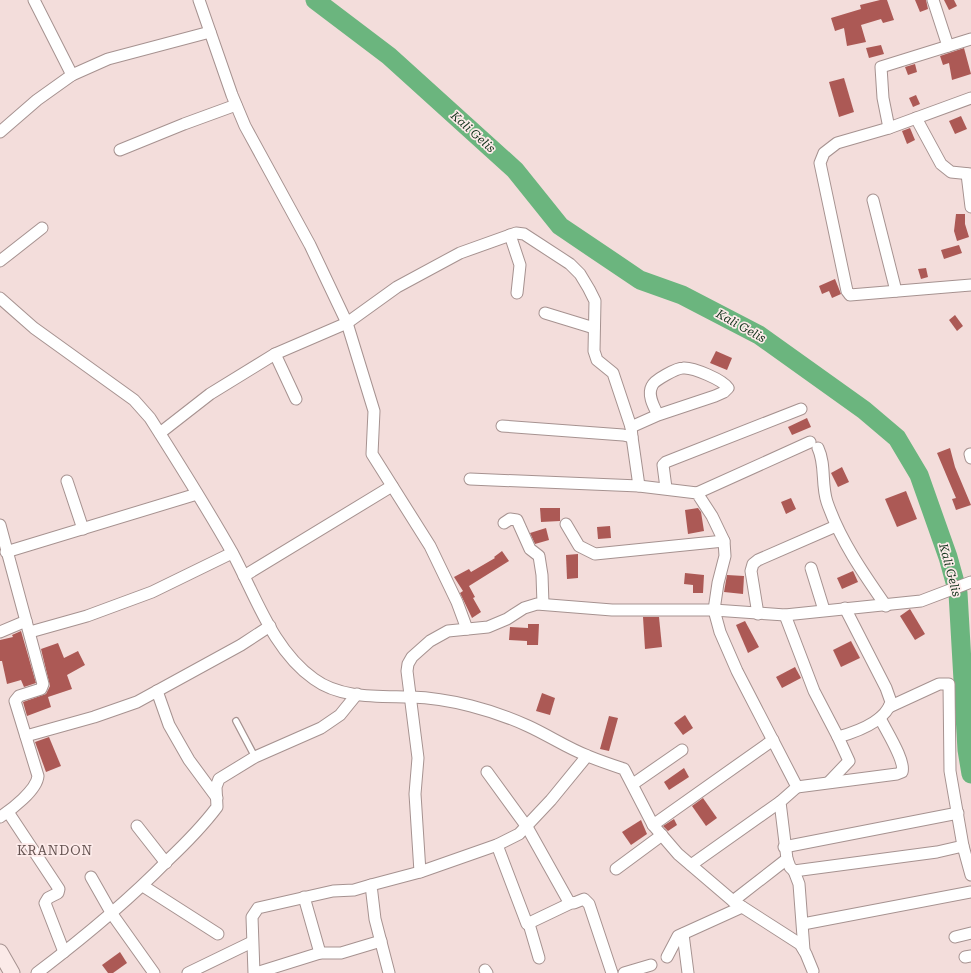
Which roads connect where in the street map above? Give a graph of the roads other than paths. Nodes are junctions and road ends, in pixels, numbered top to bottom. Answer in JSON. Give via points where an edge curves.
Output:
{"nodes":[{"id":1,"x":34,"y":0,"type":"edge"},
{"id":2,"x":199,"y":0,"type":"edge"},
{"id":3,"x":933,"y":0,"type":"edge"},
{"id":4,"x":210,"y":32,"type":"junction"},
{"id":5,"x":971,"y":39,"type":"edge"},
{"id":6,"x":948,"y":46,"type":"junction"},
{"id":7,"x":72,"y":75,"type":"junction"},
{"id":8,"x":971,"y":98,"type":"edge"},
{"id":9,"x":236,"y":105,"type":"junction"},
{"id":10,"x":916,"y":118,"type":"junction"},
{"id":11,"x":889,"y":128,"type":"junction"},
{"id":12,"x":0,"y":132,"type":"edge"},
{"id":13,"x":120,"y":150,"type":"dead end"},
{"id":14,"x":969,"y":174,"type":"edge"},
{"id":15,"x":873,"y":200,"type":"dead end"},
{"id":16,"x":971,"y":207,"type":"edge"},
{"id":17,"x":42,"y":228,"type":"dead end"},
{"id":18,"x":510,"y":235,"type":"junction"},
{"id":19,"x":0,"y":261,"type":"edge"},
{"id":20,"x":971,"y":285,"type":"edge"},
{"id":21,"x":896,"y":291,"type":"junction"},
{"id":22,"x":517,"y":293,"type":"dead end"},
{"id":23,"x":0,"y":298,"type":"edge"},
{"id":24,"x":545,"y":313,"type":"dead end"},
{"id":25,"x":347,"y":323,"type":"junction"},
{"id":26,"x":594,"y":328,"type":"junction"},
{"id":27,"x":275,"y":354,"type":"junction"},
{"id":28,"x":296,"y":399,"type":"dead end"},
{"id":29,"x":801,"y":409,"type":"dead end"},
{"id":30,"x":658,"y":415,"type":"junction"},
{"id":31,"x":502,"y":426,"type":"dead end"},
{"id":32,"x":632,"y":432,"type":"junction"},
{"id":33,"x":160,"y":433,"type":"junction"},
{"id":34,"x":470,"y":479,"type":"dead end"},
{"id":35,"x":67,"y":481,"type":"dead end"},
{"id":36,"x":392,"y":486,"type":"junction"},
{"id":37,"x":639,"y":486,"type":"junction"},
{"id":38,"x":666,"y":488,"type":"junction"},
{"id":39,"x":697,"y":493,"type":"junction"},
{"id":40,"x":196,"y":494,"type":"junction"},
{"id":41,"x":504,"y":522,"type":"dead end"},
{"id":42,"x":566,"y":524,"type":"dead end"},
{"id":43,"x":0,"y":525,"type":"edge"},
{"id":44,"x":836,"y":526,"type":"junction"},
{"id":45,"x":82,"y":529,"type":"junction"},
{"id":46,"x":724,"y":541,"type":"junction"},
{"id":47,"x":6,"y":552,"type":"junction"},
{"id":48,"x":232,"y":553,"type":"junction"},
{"id":49,"x":811,"y":568,"type":"dead end"},
{"id":50,"x":244,"y":576,"type":"junction"},
{"id":51,"x":971,"y":582,"type":"edge"},
{"id":52,"x":543,"y":604,"type":"junction"},
{"id":53,"x":886,"y":606,"type":"junction"},
{"id":54,"x":845,"y":608,"type":"junction"},
{"id":55,"x":714,"y":610,"type":"junction"},
{"id":56,"x":824,"y":610,"type":"junction"},
{"id":57,"x":758,"y":614,"type":"junction"},
{"id":58,"x":786,"y":615,"type":"junction"},
{"id":59,"x":26,"y":621,"type":"junction"},
{"id":60,"x":270,"y":626,"type":"junction"},
{"id":61,"x":467,"y":630,"type":"junction"},
{"id":62,"x":0,"y":632,"type":"edge"},
{"id":63,"x":30,"y":632,"type":"junction"},
{"id":64,"x":156,"y":691,"type":"junction"},
{"id":65,"x":357,"y":694,"type":"junction"},
{"id":66,"x":411,"y":697,"type":"junction"},
{"id":67,"x":889,"y":707,"type":"junction"},
{"id":68,"x":880,"y":718,"type":"junction"},
{"id":69,"x":236,"y":721,"type":"dead end"},
{"id":70,"x":26,"y":736,"type":"junction"},
{"id":71,"x":838,"y":737,"type":"junction"},
{"id":72,"x":773,"y":740,"type":"junction"},
{"id":73,"x":682,"y":750,"type":"dead end"},
{"id":74,"x":587,"y":756,"type":"junction"},
{"id":75,"x":255,"y":757,"type":"junction"},
{"id":76,"x":487,"y":772,"type":"dead end"},
{"id":77,"x":829,"y":782,"type":"junction"},
{"id":78,"x":633,"y":784,"type":"junction"},
{"id":79,"x":797,"y":787,"type":"junction"},
{"id":80,"x":218,"y":799,"type":"junction"},
{"id":81,"x":780,"y":802,"type":"junction"},
{"id":82,"x":958,"y":813,"type":"junction"},
{"id":83,"x":4,"y":815,"type":"edge"},
{"id":84,"x":137,"y":826,"type":"dead end"},
{"id":85,"x":653,"y":826,"type":"junction"},
{"id":86,"x":527,"y":827,"type":"junction"},
{"id":87,"x":662,"y":835,"type":"junction"},
{"id":88,"x":497,"y":845,"type":"junction"},
{"id":89,"x":784,"y":846,"type":"junction"},
{"id":90,"x":963,"y":846,"type":"junction"},
{"id":91,"x":787,"y":859,"type":"junction"},
{"id":92,"x":166,"y":863,"type":"junction"},
{"id":93,"x":691,"y":865,"type":"junction"},
{"id":94,"x":616,"y":869,"type":"dead end"},
{"id":95,"x":794,"y":871,"type":"junction"},
{"id":96,"x":420,"y":872,"type":"junction"},
{"id":97,"x":971,"y":875,"type":"edge"},
{"id":98,"x":91,"y":877,"type":"dead end"},
{"id":99,"x":371,"y":885,"type":"junction"},
{"id":100,"x":143,"y":886,"type":"junction"},
{"id":101,"x":971,"y":892,"type":"edge"},
{"id":102,"x":304,"y":897,"type":"junction"},
{"id":103,"x":571,"y":903,"type":"junction"},
{"id":104,"x":737,"y":904,"type":"junction"},
{"id":105,"x":112,"y":914,"type":"junction"},
{"id":106,"x":529,"y":924,"type":"junction"},
{"id":107,"x":803,"y":924,"type":"junction"},
{"id":108,"x":971,"y":933,"type":"edge"},
{"id":109,"x":218,"y":934,"type":"dead end"},
{"id":110,"x":684,"y":934,"type":"junction"},
{"id":111,"x":955,"y":936,"type":"dead end"},
{"id":112,"x":381,"y":941,"type":"junction"},
{"id":113,"x":252,"y":942,"type":"junction"},
{"id":114,"x":804,"y":950,"type":"junction"},
{"id":115,"x":0,"y":952,"type":"edge"},
{"id":116,"x":64,"y":952,"type":"junction"},
{"id":117,"x":320,"y":953,"type":"junction"},
{"id":118,"x":666,"y":957,"type":"dead end"},
{"id":119,"x":539,"y":958,"type":"dead end"},
{"id":120,"x":651,"y":965,"type":"dead end"},
{"id":121,"x":813,"y":971,"type":"dead end"},
{"id":122,"x":12,"y":973,"type":"edge"},
{"id":123,"x":37,"y":973,"type":"edge"},
{"id":124,"x":154,"y":973,"type":"edge"},
{"id":125,"x":188,"y":973,"type":"edge"},
{"id":126,"x":255,"y":973,"type":"edge"},
{"id":127,"x":389,"y":973,"type":"edge"},
{"id":128,"x":612,"y":973,"type":"edge"},
{"id":129,"x":624,"y":973,"type":"edge"},
{"id":130,"x":688,"y":973,"type":"edge"}],
"edges":[{"from":1,"to":7,"type":"street"},
{"from":2,"to":4,"type":"street"},
{"from":3,"to":6,"type":"street"},
{"from":4,"to":7,"type":"street","via":[[108,59]]},
{"from":4,"to":9,"type":"street"},
{"from":5,"to":6,"type":"street"},
{"from":6,"to":11,"type":"street","via":[[881,67],[883,98]]},
{"from":7,"to":12,"type":"street","via":[[37,100]]},
{"from":8,"to":10,"type":"street"},
{"from":9,"to":13,"type":"street"},
{"from":9,"to":25,"type":"street","via":[[310,244]]},
{"from":10,"to":11,"type":"street"},
{"from":10,"to":14,"type":"street","via":[[942,164],[951,172]]},
{"from":11,"to":21,"type":"street","via":[[837,143],[824,154],[820,163],[847,291],[854,296]]},
{"from":14,"to":16,"type":"street"},
{"from":15,"to":21,"type":"street"},
{"from":17,"to":19,"type":"street"},
{"from":18,"to":22,"type":"street","via":[[520,265]]},
{"from":18,"to":25,"type":"street","via":[[460,253],[411,279]]},
{"from":18,"to":26,"type":"street","via":[[524,234],[570,264],[580,274],[595,301]]},
{"from":20,"to":21,"type":"street"},
{"from":23,"to":33,"type":"street","via":[[34,328],[134,400]]},
{"from":24,"to":26,"type":"street"},
{"from":25,"to":27,"type":"street"},
{"from":25,"to":36,"type":"street","via":[[374,411],[372,454]]},
{"from":26,"to":32,"type":"street","via":[[594,351],[597,360],[613,373]]},
{"from":27,"to":28,"type":"street"},
{"from":27,"to":33,"type":"street","via":[[210,394]]},
{"from":29,"to":38,"type":"street","via":[[666,462],[663,465]]},
{"from":30,"to":30,"type":"street","via":[[650,396],[652,385],[677,369],[693,370],[720,380],[728,388],[716,396]]},
{"from":30,"to":32,"type":"street"},
{"from":31,"to":32,"type":"street","via":[[623,435]]},
{"from":32,"to":37,"type":"street"},
{"from":33,"to":40,"type":"street"},
{"from":34,"to":37,"type":"street"},
{"from":35,"to":45,"type":"street"},
{"from":36,"to":50,"type":"street"},
{"from":36,"to":61,"type":"street","via":[[430,546],[457,602]]},
{"from":37,"to":38,"type":"street"},
{"from":38,"to":39,"type":"street"},
{"from":39,"to":44,"type":"street","via":[[814,445],[821,455],[826,500]]},
{"from":39,"to":46,"type":"street"},
{"from":40,"to":45,"type":"street"},
{"from":40,"to":48,"type":"street"},
{"from":41,"to":52,"type":"street","via":[[510,519],[517,520],[530,549],[539,556]]},
{"from":42,"to":46,"type":"street","via":[[579,546],[595,554]]},
{"from":43,"to":47,"type":"street"},
{"from":44,"to":53,"type":"street"},
{"from":44,"to":57,"type":"street","via":[[753,564],[751,571]]},
{"from":45,"to":47,"type":"street"},
{"from":46,"to":55,"type":"street","via":[[725,556]]},
{"from":47,"to":59,"type":"street"},
{"from":48,"to":50,"type":"street"},
{"from":48,"to":63,"type":"street","via":[[152,592],[87,616]]},
{"from":49,"to":56,"type":"street"},
{"from":50,"to":60,"type":"street"},
{"from":51,"to":53,"type":"street","via":[[921,601]]},
{"from":52,"to":55,"type":"street","via":[[612,610]]},
{"from":52,"to":61,"type":"street","via":[[524,608],[488,628]]},
{"from":53,"to":54,"type":"street"},
{"from":54,"to":56,"type":"street"},
{"from":54,"to":67,"type":"street","via":[[886,688],[891,702]]},
{"from":55,"to":57,"type":"street"},
{"from":55,"to":72,"type":"street","via":[[720,632],[737,671]]},
{"from":56,"to":58,"type":"street"},
{"from":57,"to":58,"type":"street"},
{"from":58,"to":71,"type":"street","via":[[814,691]]},
{"from":59,"to":62,"type":"street"},
{"from":59,"to":63,"type":"street"},
{"from":60,"to":64,"type":"street","via":[[241,645]]},
{"from":60,"to":65,"type":"street","via":[[303,671],[331,688]]},
{"from":61,"to":66,"type":"street","via":[[448,631],[430,641],[412,657],[407,671]]},
{"from":63,"to":70,"type":"street","via":[[43,684],[41,689],[19,696],[15,701]]},
{"from":64,"to":70,"type":"street","via":[[137,702],[100,715]]},
{"from":64,"to":80,"type":"street","via":[[172,732]]},
{"from":65,"to":66,"type":"street"},
{"from":65,"to":75,"type":"street","via":[[340,715],[321,728]]},
{"from":66,"to":74,"type":"street","via":[[446,700],[485,711],[527,726]]},
{"from":66,"to":96,"type":"street","via":[[418,758],[415,794]]},
{"from":67,"to":68,"type":"street"},
{"from":67,"to":82,"type":"street","via":[[939,684],[949,684],[950,771]]},
{"from":68,"to":71,"type":"street"},
{"from":68,"to":77,"type":"street","via":[[901,760],[902,772]]},
{"from":69,"to":75,"type":"lane"},
{"from":70,"to":83,"type":"street","via":[[37,780],[30,791]]},
{"from":71,"to":77,"type":"street","via":[[849,761]]},
{"from":72,"to":79,"type":"street"},
{"from":72,"to":85,"type":"street"},
{"from":73,"to":78,"type":"street"},
{"from":74,"to":78,"type":"street","via":[[624,769]]},
{"from":74,"to":86,"type":"street"},
{"from":75,"to":80,"type":"street","via":[[218,779]]},
{"from":76,"to":86,"type":"street"},
{"from":77,"to":79,"type":"street"},
{"from":78,"to":85,"type":"street"},
{"from":79,"to":81,"type":"street"},
{"from":80,"to":92,"type":"street","via":[[217,807],[205,824]]},
{"from":81,"to":89,"type":"street"},
{"from":81,"to":93,"type":"street"},
{"from":82,"to":89,"type":"street"},
{"from":82,"to":90,"type":"street"},
{"from":83,"to":116,"type":"street","via":[[58,889],[58,893],[48,898],[45,904]]},
{"from":84,"to":92,"type":"street"},
{"from":85,"to":87,"type":"street"},
{"from":86,"to":88,"type":"street"},
{"from":86,"to":103,"type":"street","via":[[561,890]]},
{"from":87,"to":93,"type":"street"},
{"from":87,"to":94,"type":"street"},
{"from":88,"to":96,"type":"street"},
{"from":88,"to":106,"type":"street","via":[[526,922]]},
{"from":89,"to":91,"type":"street"},
{"from":90,"to":95,"type":"street","via":[[937,852]]},
{"from":90,"to":97,"type":"street"},
{"from":91,"to":95,"type":"street"},
{"from":91,"to":104,"type":"street"},
{"from":92,"to":100,"type":"street"},
{"from":93,"to":104,"type":"street"},
{"from":95,"to":107,"type":"street","via":[[799,884]]},
{"from":96,"to":99,"type":"street"},
{"from":98,"to":105,"type":"street"},
{"from":99,"to":102,"type":"street"},
{"from":99,"to":112,"type":"street","via":[[375,919]]},
{"from":100,"to":105,"type":"street"},
{"from":100,"to":109,"type":"street"},
{"from":101,"to":107,"type":"street"},
{"from":102,"to":113,"type":"street","via":[[258,908],[252,917]]},
{"from":102,"to":117,"type":"street"},
{"from":103,"to":106,"type":"street"},
{"from":103,"to":128,"type":"street","via":[[584,899],[589,904]]},
{"from":104,"to":110,"type":"street"},
{"from":104,"to":114,"type":"street","via":[[791,938]]},
{"from":105,"to":116,"type":"street"},
{"from":105,"to":124,"type":"street"},
{"from":106,"to":119,"type":"street"},
{"from":107,"to":114,"type":"street"},
{"from":108,"to":111,"type":"street"},
{"from":110,"to":118,"type":"street","via":[[676,939]]},
{"from":110,"to":130,"type":"street"},
{"from":112,"to":117,"type":"street","via":[[342,953]]},
{"from":112,"to":127,"type":"street"},
{"from":113,"to":125,"type":"street"},
{"from":113,"to":126,"type":"street"},
{"from":114,"to":121,"type":"street"},
{"from":115,"to":122,"type":"street"},
{"from":116,"to":123,"type":"street"},
{"from":117,"to":126,"type":"street"},
{"from":120,"to":129,"type":"street"}]}
